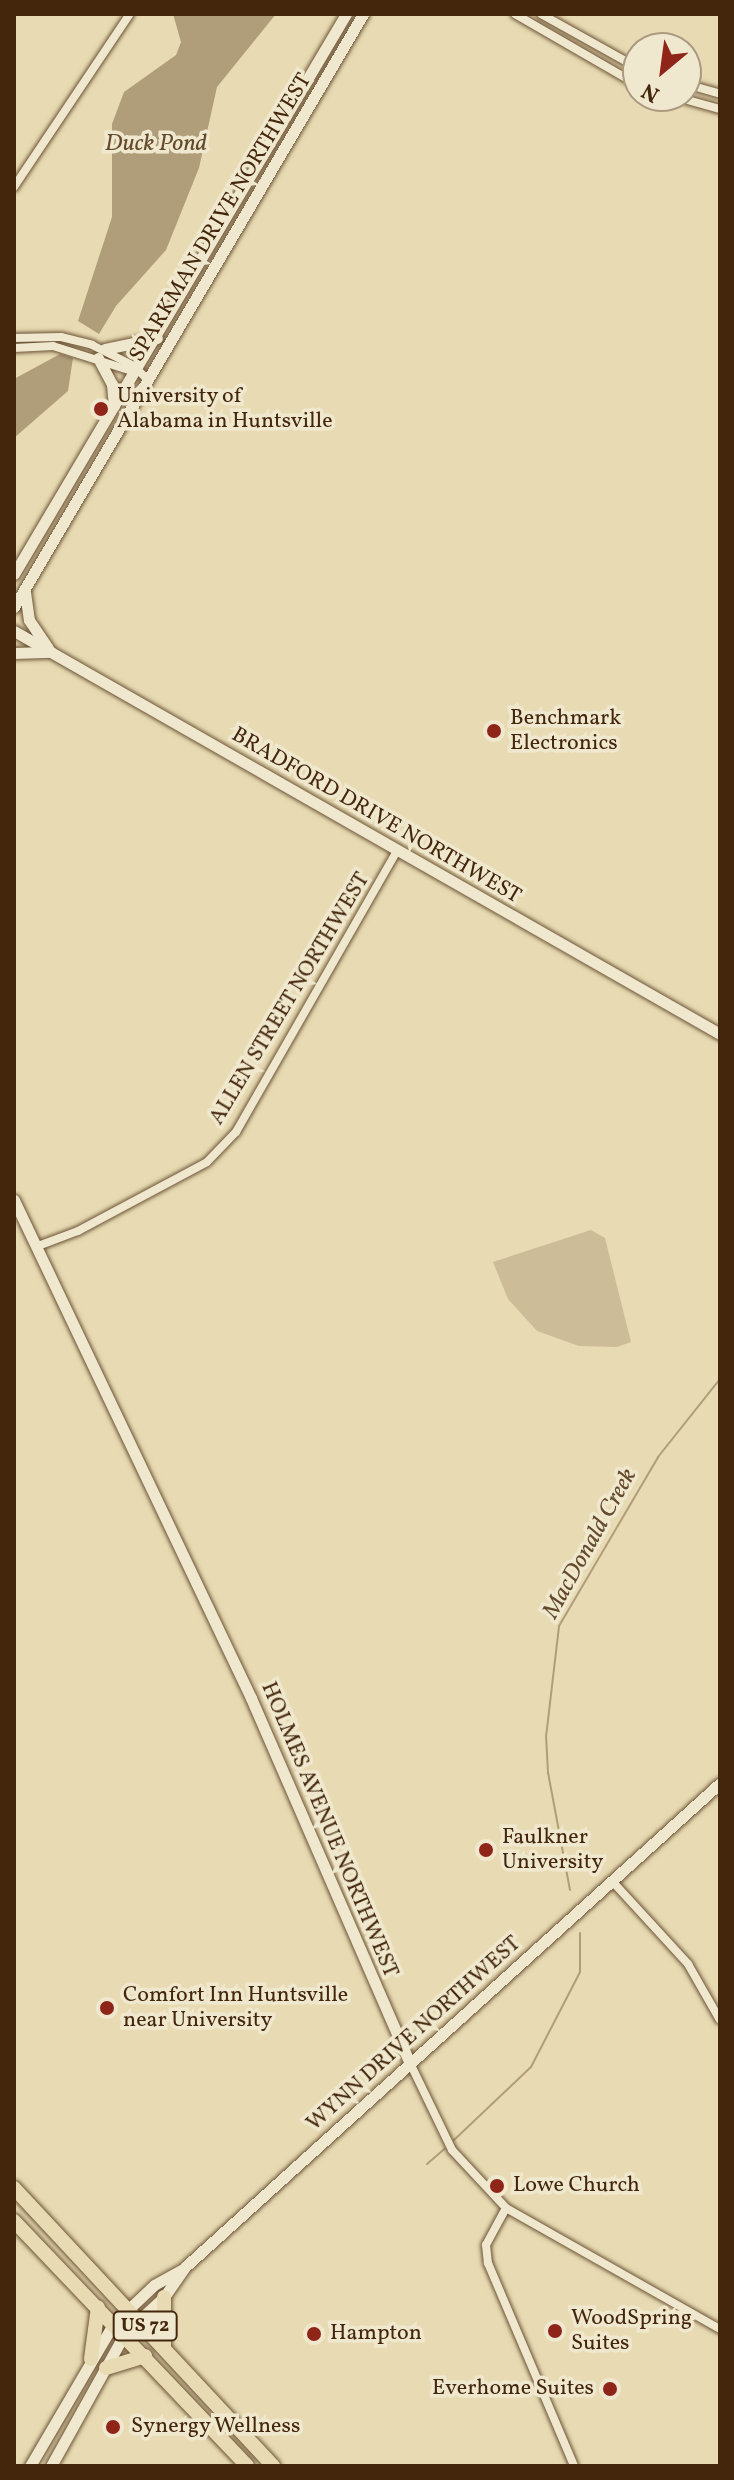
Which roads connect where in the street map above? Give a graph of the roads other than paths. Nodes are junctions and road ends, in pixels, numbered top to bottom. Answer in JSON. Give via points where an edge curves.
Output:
{"nodes":[{"id":1,"x":130,"y":14,"type":"edge"},
{"id":2,"x":346,"y":14,"type":"edge"},
{"id":3,"x":363,"y":14,"type":"edge"},
{"id":4,"x":515,"y":14,"type":"edge"},
{"id":5,"x":541,"y":14,"type":"edge"},
{"id":6,"x":622,"y":59,"type":"edge"},
{"id":7,"x":622,"y":76,"type":"edge"},
{"id":8,"x":14,"y":187,"type":"edge"},
{"id":9,"x":14,"y":338,"type":"edge"},
{"id":10,"x":157,"y":338,"type":"junction"},
{"id":11,"x":14,"y":348,"type":"edge"},
{"id":12,"x":102,"y":354,"type":"junction"},
{"id":13,"x":136,"y":372,"type":"junction"},
{"id":14,"x":148,"y":380,"type":"junction"},
{"id":15,"x":114,"y":409,"type":"junction"},
{"id":16,"x":14,"y":574,"type":"edge"},
{"id":17,"x":25,"y":591,"type":"junction"},
{"id":18,"x":14,"y":607,"type":"edge"},
{"id":19,"x":14,"y":631,"type":"edge"},
{"id":20,"x":51,"y":652,"type":"junction"},
{"id":21,"x":14,"y":653,"type":"edge"},
{"id":22,"x":397,"y":851,"type":"junction"},
{"id":23,"x":720,"y":1034,"type":"edge"},
{"id":24,"x":14,"y":1200,"type":"edge"},
{"id":25,"x":38,"y":1246,"type":"junction"},
{"id":26,"x":720,"y":1783,"type":"edge"},
{"id":27,"x":612,"y":1881,"type":"junction"},
{"id":28,"x":720,"y":2020,"type":"edge"},
{"id":29,"x":410,"y":2063,"type":"junction"},
{"id":30,"x":14,"y":2188,"type":"edge"},
{"id":31,"x":506,"y":2208,"type":"junction"},
{"id":32,"x":14,"y":2221,"type":"edge"},
{"id":33,"x":185,"y":2267,"type":"junction"},
{"id":34,"x":164,"y":2297,"type":"junction"},
{"id":35,"x":98,"y":2307,"type":"junction"},
{"id":36,"x":129,"y":2309,"type":"junction"},
{"id":37,"x":140,"y":2321,"type":"junction"},
{"id":38,"x":120,"y":2328,"type":"junction"},
{"id":39,"x":720,"y":2329,"type":"edge"},
{"id":40,"x":164,"y":2347,"type":"junction"},
{"id":41,"x":145,"y":2356,"type":"junction"},
{"id":42,"x":91,"y":2359,"type":"junction"},
{"id":43,"x":106,"y":2368,"type":"junction"},
{"id":44,"x":30,"y":2466,"type":"edge"},
{"id":45,"x":51,"y":2466,"type":"edge"},
{"id":46,"x":247,"y":2466,"type":"edge"},
{"id":47,"x":273,"y":2466,"type":"edge"},
{"id":48,"x":574,"y":2466,"type":"edge"}],
"edges":[{"from":1,"to":8,"type":"street"},
{"from":2,"to":10,"type":"main road","name":"SPARKMAN DRIVE NORTHWEST"},
{"from":3,"to":14,"type":"main road","name":"SPARKMAN DRIVE NORTHWEST"},
{"from":4,"to":7,"type":"street"},
{"from":5,"to":6,"type":"street"},
{"from":9,"to":12,"type":"street","via":[[61,337]]},
{"from":10,"to":12,"type":"main road"},
{"from":10,"to":13,"type":"main road","name":"SPARKMAN DRIVE NORTHWEST"},
{"from":11,"to":12,"type":"street","via":[[53,346]]},
{"from":12,"to":13,"type":"street"},
{"from":12,"to":15,"type":"main road"},
{"from":13,"to":14,"type":"street"},
{"from":13,"to":15,"type":"main road","name":"SPARKMAN DRIVE NORTHWEST"},
{"from":14,"to":17,"type":"main road","name":"SPARKMAN DRIVE NORTHWEST"},
{"from":15,"to":16,"type":"main road","name":"SPARKMAN DRIVE NORTHWEST"},
{"from":17,"to":18,"type":"main road","name":"SPARKMAN DRIVE NORTHWEST"},
{"from":17,"to":20,"type":"main road","via":[[29,620]]},
{"from":19,"to":20,"type":"main road","name":"BRADFORD DRIVE NORTHWEST"},
{"from":20,"to":21,"type":"main road"},
{"from":20,"to":22,"type":"main road","name":"BRADFORD DRIVE NORTHWEST"},
{"from":22,"to":23,"type":"main road","name":"BRADFORD DRIVE NORTHWEST"},
{"from":22,"to":25,"type":"street","name":"ALLEN STREET NORTHWEST","via":[[236,1132],[207,1162],[78,1231]]},
{"from":24,"to":25,"type":"main road","name":"HOLMES AVENUE NORTHWEST"},
{"from":25,"to":29,"type":"main road","name":"HOLMES AVENUE NORTHWEST","via":[[257,1713]]},
{"from":26,"to":27,"type":"main road","name":"WYNN DRIVE NORTHWEST"},
{"from":27,"to":28,"type":"street","via":[[688,1964]]},
{"from":27,"to":29,"type":"main road","name":"WYNN DRIVE NORTHWEST"},
{"from":29,"to":31,"type":"street","name":"HOLMES AVENUE NORTHWEST","via":[[452,2150]]},
{"from":29,"to":33,"type":"main road","name":"WYNN DRIVE NORTHWEST"},
{"from":30,"to":36,"type":"highway","number":"US 72"},
{"from":31,"to":39,"type":"street","name":"HOLMES AVENUE NORTHWEST"},
{"from":31,"to":48,"type":"street","via":[[486,2245],[488,2263]]},
{"from":32,"to":35,"type":"highway","number":"US 72"},
{"from":33,"to":34,"type":"main road","name":"WYNN DRIVE NORTHWEST"},
{"from":33,"to":36,"type":"main road","via":[[154,2285]]},
{"from":34,"to":37,"type":"main road","name":"WYNN DRIVE NORTHWEST"},
{"from":34,"to":40,"type":"highway"},
{"from":35,"to":38,"type":"highway","number":"US 72"},
{"from":35,"to":42,"type":"highway"},
{"from":36,"to":37,"type":"highway","number":"US 72"},
{"from":36,"to":38,"type":"main road"},
{"from":37,"to":38,"type":"main road","name":"WYNN DRIVE NORTHWEST"},
{"from":37,"to":40,"type":"highway","number":"US 72"},
{"from":38,"to":41,"type":"highway","number":"US 72"},
{"from":38,"to":42,"type":"main road"},
{"from":38,"to":43,"type":"main road"},
{"from":40,"to":47,"type":"highway","number":"US 72"},
{"from":41,"to":43,"type":"highway"},
{"from":41,"to":46,"type":"highway","number":"US 72"},
{"from":42,"to":44,"type":"main road"},
{"from":43,"to":45,"type":"main road"}]}
